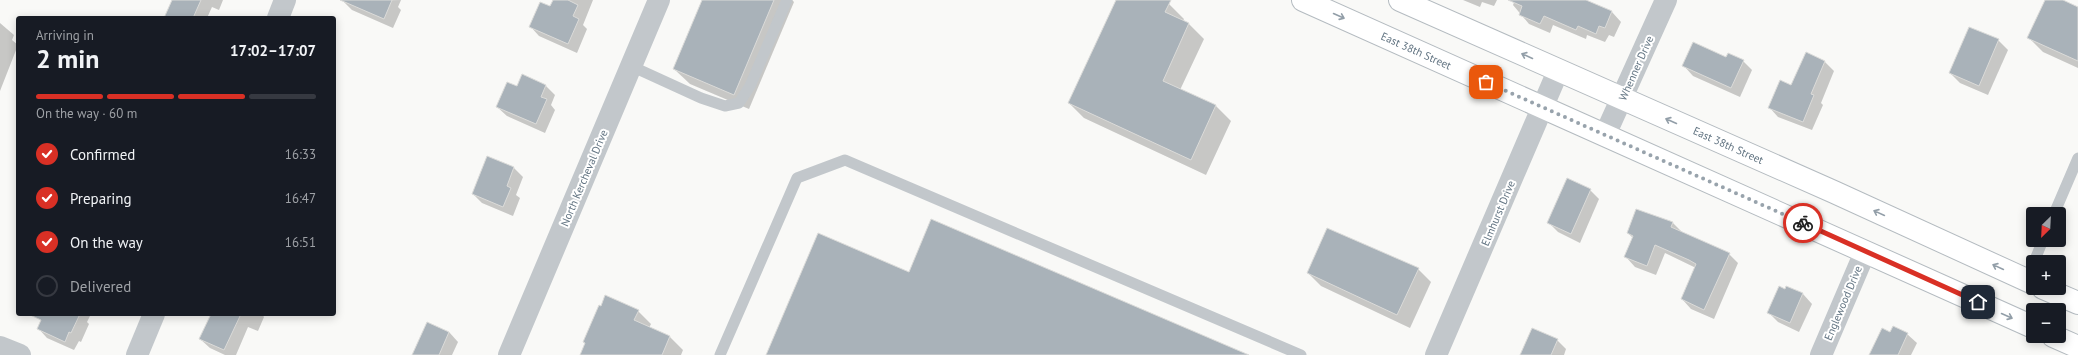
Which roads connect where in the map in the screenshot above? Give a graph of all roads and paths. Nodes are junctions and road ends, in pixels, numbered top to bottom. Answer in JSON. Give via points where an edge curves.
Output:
{"nodes":[{"id":1,"x":285,"y":0,"type":"edge"},
{"id":2,"x":659,"y":0,"type":"edge"},
{"id":3,"x":787,"y":0,"type":"edge"},
{"id":4,"x":1303,"y":0,"type":"edge"},
{"id":5,"x":1400,"y":0,"type":"edge"},
{"id":6,"x":1666,"y":0,"type":"edge"},
{"id":7,"x":279,"y":16,"type":"edge"},
{"id":8,"x":631,"y":66,"type":"junction"},
{"id":9,"x":1558,"y":71,"type":"junction"},
{"id":10,"x":1622,"y":100,"type":"junction"},
{"id":11,"x":1543,"y":108,"type":"junction"},
{"id":12,"x":1605,"y":135,"type":"junction"},
{"id":13,"x":2078,"y":158,"type":"edge"},
{"id":14,"x":2057,"y":207,"type":"edge"},
{"id":15,"x":1865,"y":252,"type":"junction"},
{"id":16,"x":2026,"y":273,"type":"edge"},
{"id":17,"x":2065,"y":295,"type":"edge"},
{"id":18,"x":2078,"y":303,"type":"edge"},
{"id":19,"x":153,"y":316,"type":"edge"},
{"id":20,"x":2026,"y":324,"type":"edge"},
{"id":21,"x":0,"y":347,"type":"edge"},
{"id":22,"x":20,"y":355,"type":"edge"},
{"id":23,"x":137,"y":355,"type":"edge"},
{"id":24,"x":509,"y":355,"type":"edge"},
{"id":25,"x":720,"y":355,"type":"edge"},
{"id":26,"x":1301,"y":355,"type":"edge"},
{"id":27,"x":1436,"y":355,"type":"edge"},
{"id":28,"x":1821,"y":355,"type":"edge"}],
"edges":[{"from":1,"to":7,"type":"street"},
{"from":2,"to":8,"type":"street","name":"North Kercheval Drive"},
{"from":3,"to":8,"type":"lane","via":[[750,86],[739,103],[725,106],[701,98]]},
{"from":4,"to":11,"type":"main road","name":"East 38th Street","one_way":true},
{"from":9,"to":5,"type":"main road","name":"East 38th Street","one_way":true},
{"from":6,"to":10,"type":"street","name":"Whenner Drive"},
{"from":8,"to":24,"type":"street","name":"North Kercheval Drive"},
{"from":9,"to":10,"type":"main road","name":"East 38th Street"},
{"from":9,"to":11,"type":"street","name":"Elmhurst Drive"},
{"from":10,"to":12,"type":"street","name":"Whenner Drive"},
{"from":16,"to":10,"type":"main road","name":"East 38th Street","one_way":true},
{"from":11,"to":12,"type":"main road","name":"East 38th Street"},
{"from":11,"to":27,"type":"street","name":"Elmhurst Drive"},
{"from":12,"to":15,"type":"main road","name":"East 38th Street"},
{"from":13,"to":14,"type":"lane"},
{"from":15,"to":20,"type":"main road","name":"East 38th Street","one_way":true},
{"from":15,"to":28,"type":"street","name":"Englewood Drive"},
{"from":17,"to":18,"type":"main road","name":"East 38th Street"},
{"from":19,"to":23,"type":"street"},
{"from":21,"to":22,"type":"street"},
{"from":25,"to":26,"type":"lane","via":[[797,178],[845,160]]}]}
